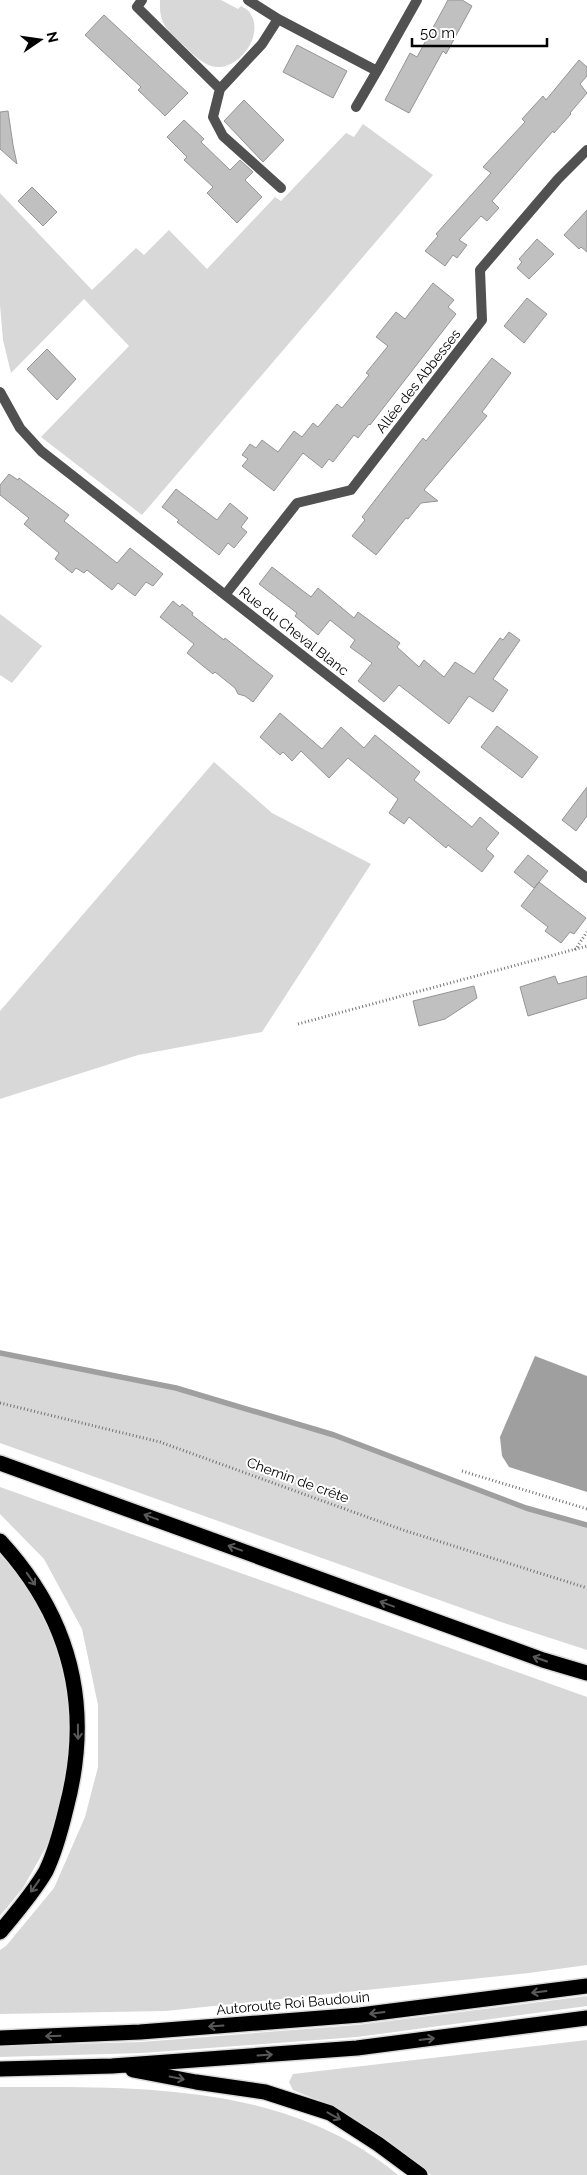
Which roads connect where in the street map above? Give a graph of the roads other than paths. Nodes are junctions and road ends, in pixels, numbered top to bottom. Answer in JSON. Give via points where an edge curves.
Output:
{"nodes":[{"id":1,"x":142,"y":0,"type":"edge"},
{"id":2,"x":248,"y":0,"type":"edge"},
{"id":3,"x":417,"y":0,"type":"edge"},
{"id":4,"x":278,"y":19,"type":"junction"},
{"id":5,"x":377,"y":71,"type":"junction"},
{"id":6,"x":220,"y":89,"type":"junction"},
{"id":7,"x":356,"y":107,"type":"dead end"},
{"id":8,"x":587,"y":150,"type":"edge"},
{"id":9,"x":281,"y":188,"type":"dead end"},
{"id":10,"x":0,"y":392,"type":"edge"},
{"id":11,"x":225,"y":595,"type":"junction"},
{"id":12,"x":587,"y":878,"type":"edge"},
{"id":13,"x":0,"y":1463,"type":"edge"},
{"id":14,"x":0,"y":1541,"type":"edge"},
{"id":15,"x":587,"y":1673,"type":"edge"},
{"id":16,"x":0,"y":1932,"type":"edge"},
{"id":17,"x":587,"y":1986,"type":"edge"},
{"id":18,"x":587,"y":2018,"type":"edge"},
{"id":19,"x":0,"y":2038,"type":"edge"},
{"id":20,"x":112,"y":2066,"type":"junction"},
{"id":21,"x":0,"y":2069,"type":"edge"},
{"id":22,"x":420,"y":2175,"type":"edge"}],
"edges":[{"from":1,"to":6,"type":"street","via":[[136,6]]},
{"from":2,"to":4,"type":"street"},
{"from":3,"to":5,"type":"street"},
{"from":4,"to":5,"type":"street"},
{"from":4,"to":6,"type":"street","via":[[262,44]]},
{"from":5,"to":7,"type":"street"},
{"from":6,"to":9,"type":"street","via":[[213,117],[223,136]]},
{"from":8,"to":11,"type":"street","name":"Allée des Abbesses","via":[[480,270],[482,320],[351,490],[297,503]]},
{"from":10,"to":11,"type":"street","name":"Rue du Cheval Blanc","via":[[20,428],[41,451]]},
{"from":11,"to":12,"type":"street","name":"Rue du Cheval Blanc"},
{"from":15,"to":13,"type":"highway","one_way":true,"via":[[543,1660]]},
{"from":14,"to":16,"type":"highway","one_way":true,"via":[[18,1560],[46,1601],[65,1649],[77,1696],[78,1742],[73,1784],[45,1871]]},
{"from":17,"to":19,"type":"highway","name":"Autoroute Roi Baudouin","one_way":true,"via":[[350,2016],[140,2032]]},
{"from":20,"to":18,"type":"highway","one_way":true,"via":[[357,2048]]},
{"from":20,"to":21,"type":"highway"},
{"from":20,"to":22,"type":"highway","one_way":true,"via":[[265,2092],[330,2113]]}]}
